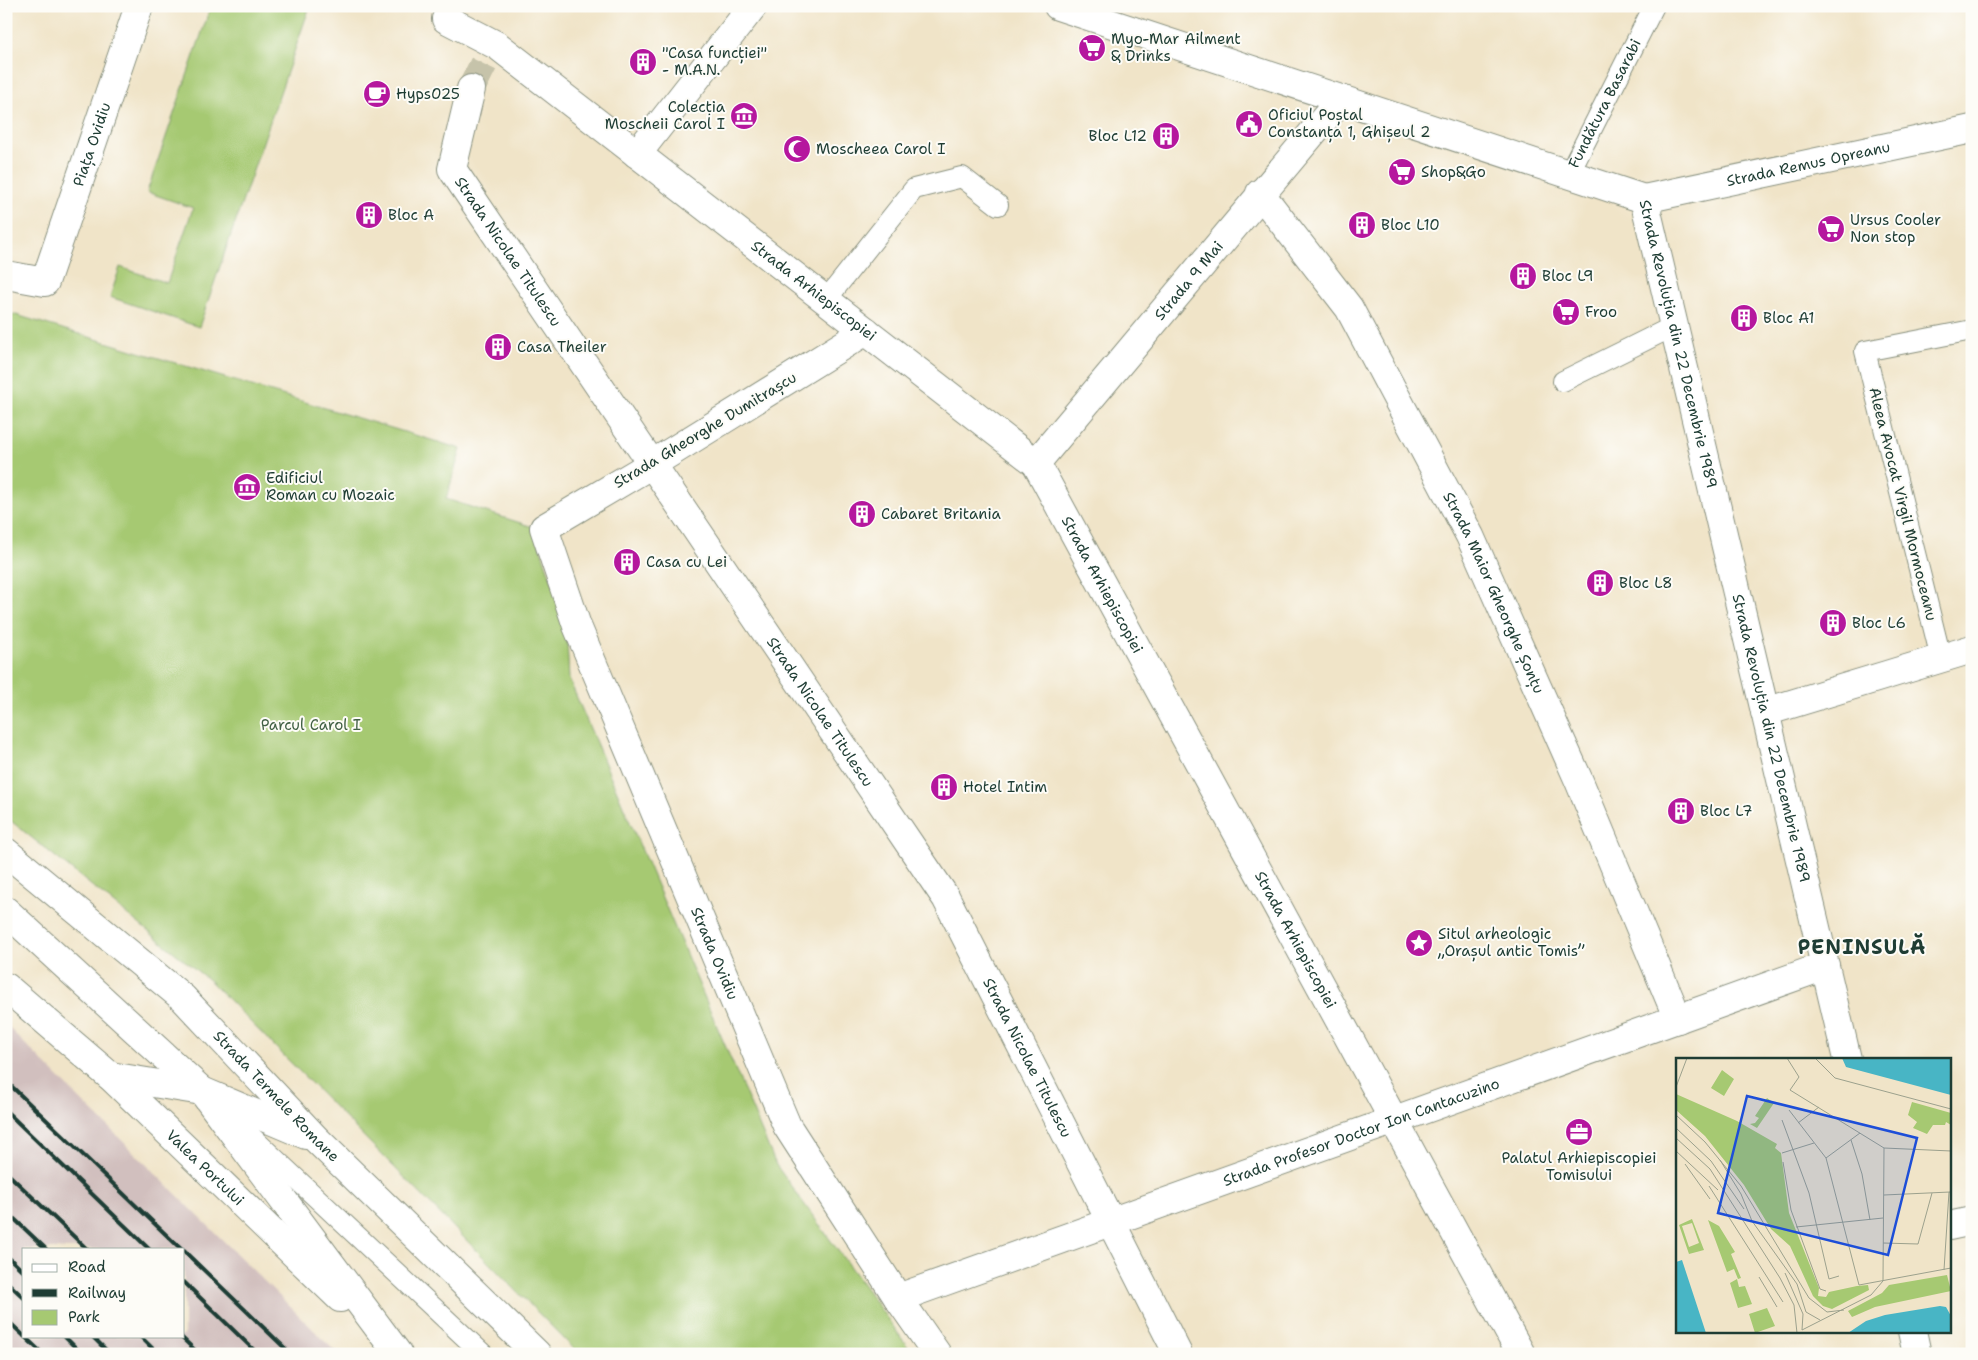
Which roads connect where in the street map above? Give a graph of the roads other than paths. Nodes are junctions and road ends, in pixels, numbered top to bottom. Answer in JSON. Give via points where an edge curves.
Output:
{"nodes":[{"id":1,"x":139,"y":6,"type":"edge"},
{"id":2,"x":753,"y":6,"type":"edge"},
{"id":3,"x":1058,"y":6,"type":"edge"},
{"id":4,"x":1654,"y":6,"type":"edge"},
{"id":5,"x":446,"y":19,"type":"dead end"},
{"id":6,"x":471,"y":89,"type":"tunnel mouth"},
{"id":7,"x":1340,"y":99,"type":"junction"},
{"id":8,"x":1972,"y":129,"type":"edge"},
{"id":9,"x":637,"y":154,"type":"junction"},
{"id":10,"x":1569,"y":174,"type":"junction"},
{"id":11,"x":1260,"y":193,"type":"junction"},
{"id":12,"x":1644,"y":199,"type":"junction"},
{"id":13,"x":998,"y":205,"type":"dead end"},
{"id":14,"x":6,"y":275,"type":"edge"},
{"id":15,"x":826,"y":300,"type":"junction"},
{"id":16,"x":1674,"y":326,"type":"junction"},
{"id":17,"x":1972,"y":330,"type":"edge"},
{"id":18,"x":866,"y":331,"type":"junction"},
{"id":19,"x":1563,"y":381,"type":"dead end"},
{"id":20,"x":1036,"y":463,"type":"junction"},
{"id":21,"x":652,"y":464,"type":"junction"},
{"id":22,"x":544,"y":528,"type":"joint"},
{"id":23,"x":1972,"y":649,"type":"edge"},
{"id":24,"x":1942,"y":658,"type":"junction"},
{"id":25,"x":1765,"y":712,"type":"junction"},
{"id":26,"x":6,"y":852,"type":"edge"},
{"id":27,"x":6,"y":911,"type":"edge"},
{"id":28,"x":1825,"y":966,"type":"junction"},
{"id":29,"x":6,"y":987,"type":"edge"},
{"id":30,"x":1678,"y":1019,"type":"junction"},
{"id":31,"x":1847,"y":1058,"type":"edge"},
{"id":32,"x":110,"y":1076,"type":"junction"},
{"id":33,"x":202,"y":1091,"type":"junction"},
{"id":34,"x":1394,"y":1120,"type":"junction"},
{"id":35,"x":316,"y":1139,"type":"junction"},
{"id":36,"x":1972,"y":1221,"type":"edge"},
{"id":37,"x":1111,"y":1222,"type":"junction"},
{"id":38,"x":1950,"y":1226,"type":"edge"},
{"id":39,"x":898,"y":1298,"type":"junction"},
{"id":40,"x":1912,"y":1332,"type":"edge"},
{"id":41,"x":398,"y":1354,"type":"edge"},
{"id":42,"x":483,"y":1354,"type":"edge"},
{"id":43,"x":537,"y":1354,"type":"edge"},
{"id":44,"x":937,"y":1354,"type":"edge"},
{"id":45,"x":1178,"y":1354,"type":"edge"},
{"id":46,"x":1521,"y":1354,"type":"edge"},
{"id":47,"x":1917,"y":1354,"type":"edge"}],
"edges":[{"from":1,"to":14,"type":"street","name":"Piața Ovidiu","via":[[45,282]]},
{"from":2,"to":9,"type":"street"},
{"from":3,"to":7,"type":"street","name":"Strada Revoluția din 22 Decembrie 1989"},
{"from":4,"to":10,"type":"lane","name":"Fundătura Basarabi"},
{"from":5,"to":9,"type":"street","name":"Strada Arhiepiscopiei","via":[[498,46]]},
{"from":6,"to":21,"type":"street","name":"Strada Nicolae Titulescu","via":[[452,169]]},
{"from":7,"to":10,"type":"street","name":"Strada Revoluția din 22 Decembrie 1989"},
{"from":7,"to":11,"type":"street","name":"Strada 9 Mai"},
{"from":8,"to":12,"type":"street","name":"Strada Remus Opreanu"},
{"from":9,"to":15,"type":"street","name":"Strada Arhiepiscopiei"},
{"from":10,"to":12,"type":"street","name":"Strada Revoluția din 22 Decembrie 1989"},
{"from":11,"to":20,"type":"street","name":"Strada 9 Mai"},
{"from":11,"to":30,"type":"street","name":"Strada Maior Gheorghe Șonțu","via":[[1349,308],[1470,536],[1579,781]]},
{"from":12,"to":16,"type":"street","name":"Strada Revoluția din 22 Decembrie 1989"},
{"from":13,"to":15,"type":"lane","via":[[962,177],[914,189]]},
{"from":15,"to":18,"type":"street","name":"Strada Arhiepiscopiei"},
{"from":16,"to":19,"type":"lane"},
{"from":16,"to":25,"type":"street","name":"Strada Revoluția din 22 Decembrie 1989"},
{"from":17,"to":24,"type":"lane","name":"Aleea Avocat Virgil Mormoceanu","via":[[1865,350]]},
{"from":18,"to":20,"type":"street","name":"Strada Arhiepiscopiei"},
{"from":18,"to":21,"type":"street","name":"Strada Gheorghe Dumitrașcu"},
{"from":20,"to":34,"type":"street","name":"Strada Arhiepiscopiei"},
{"from":21,"to":22,"type":"street","name":"Strada Gheorghe Dumitrașcu"},
{"from":21,"to":37,"type":"street","name":"Strada Nicolae Titulescu","via":[[946,898]]},
{"from":22,"to":39,"type":"street","name":"Strada Ovidiu","via":[[577,626],[787,1126]]},
{"from":23,"to":24,"type":"street"},
{"from":24,"to":25,"type":"street"},
{"from":25,"to":28,"type":"street","name":"Strada Revoluția din 22 Decembrie 1989"},
{"from":26,"to":35,"type":"street","name":"Strada Termele Romane","via":[[183,998]]},
{"from":27,"to":33,"type":"street"},
{"from":28,"to":30,"type":"street","name":"Strada Profesor Doctor Ion Cantacuzino"},
{"from":28,"to":31,"type":"street","name":"Strada Revoluția din 22 Decembrie 1989"},
{"from":29,"to":32,"type":"street","name":"Valea Portului"},
{"from":30,"to":34,"type":"street","name":"Strada Profesor Doctor Ion Cantacuzino"},
{"from":32,"to":33,"type":"street"},
{"from":32,"to":41,"type":"street","name":"Valea Portului"},
{"from":33,"to":35,"type":"street"},
{"from":33,"to":41,"type":"street"},
{"from":33,"to":42,"type":"lane"},
{"from":34,"to":37,"type":"street","name":"Strada Profesor Doctor Ion Cantacuzino"},
{"from":34,"to":46,"type":"street","name":"Strada Arhiepiscopiei"},
{"from":35,"to":43,"type":"street","name":"Strada Termele Romane"},
{"from":36,"to":38,"type":"street"},
{"from":37,"to":39,"type":"street","name":"Strada Profesor Doctor Ion Cantacuzino"},
{"from":37,"to":45,"type":"street","name":"Strada Nicolae Titulescu"},
{"from":39,"to":44,"type":"street","name":"Strada Ovidiu"},
{"from":40,"to":47,"type":"street"}]}
